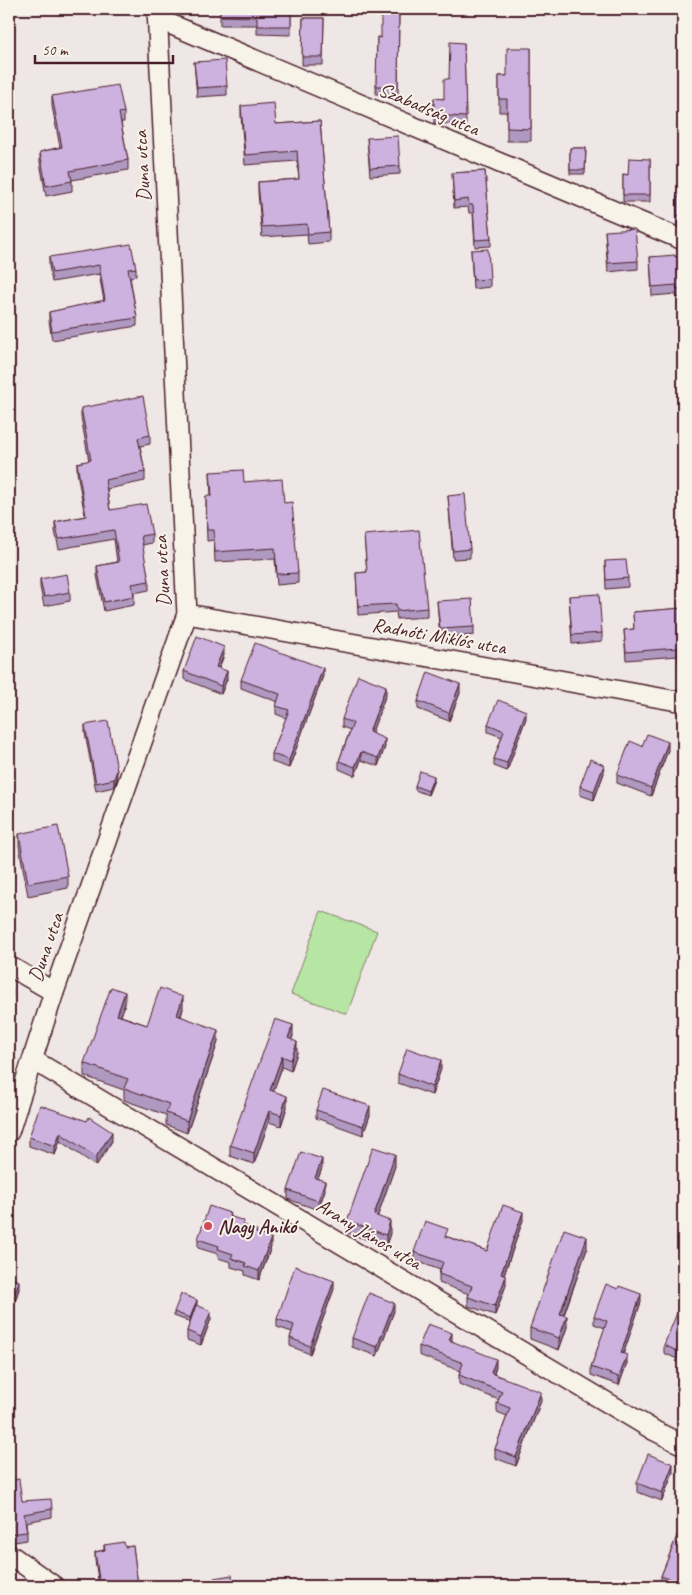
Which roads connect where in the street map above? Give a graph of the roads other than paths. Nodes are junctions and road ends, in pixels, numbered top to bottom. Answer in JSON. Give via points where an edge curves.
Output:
{"nodes":[{"id":1,"x":157,"y":14,"type":"edge"},
{"id":2,"x":683,"y":240,"type":"edge"},
{"id":3,"x":187,"y":614,"type":"junction"},
{"id":4,"x":683,"y":702,"type":"edge"},
{"id":5,"x":9,"y":966,"type":"edge"},
{"id":6,"x":54,"y":992,"type":"junction"},
{"id":7,"x":33,"y":1060,"type":"junction"},
{"id":8,"x":9,"y":1132,"type":"edge"},
{"id":9,"x":683,"y":1445,"type":"edge"},
{"id":10,"x":9,"y":1554,"type":"edge"},
{"id":11,"x":54,"y":1586,"type":"edge"}],
"edges":[{"from":1,"to":2,"type":"street","name":"Szabadság utca"},
{"from":1,"to":3,"type":"street","name":"Duna utca"},
{"from":3,"to":4,"type":"street","name":"Radnóti Miklós utca"},
{"from":3,"to":6,"type":"street","name":"Duna utca"},
{"from":5,"to":6,"type":"street"},
{"from":6,"to":7,"type":"street","name":"Duna utca"},
{"from":7,"to":8,"type":"street","name":"Duna utca"},
{"from":7,"to":9,"type":"street","name":"Arany János utca"},
{"from":10,"to":11,"type":"street"}]}
